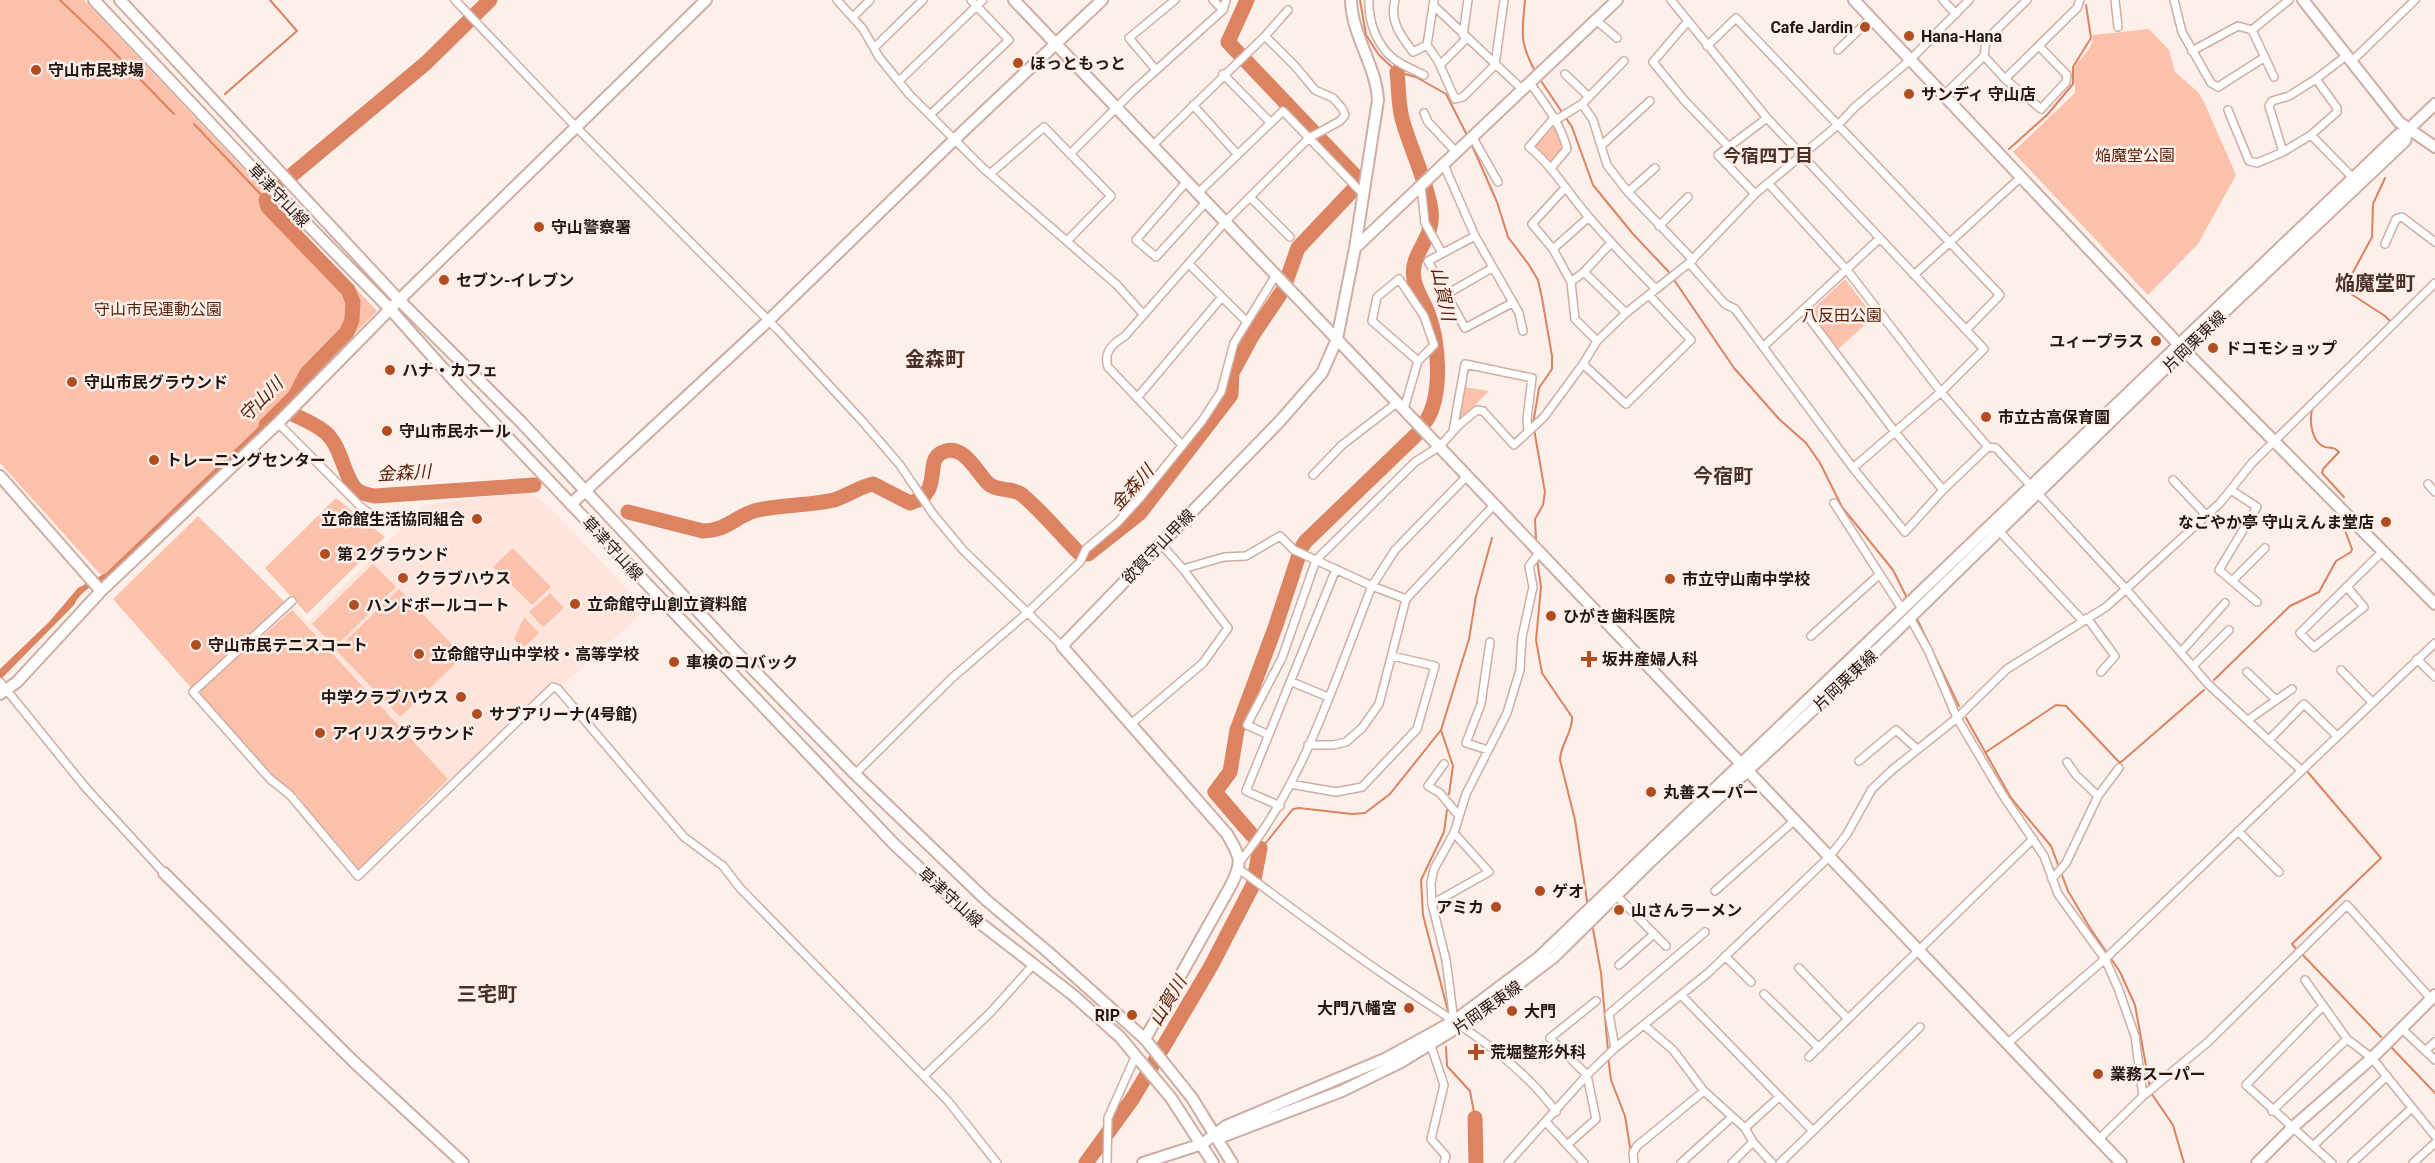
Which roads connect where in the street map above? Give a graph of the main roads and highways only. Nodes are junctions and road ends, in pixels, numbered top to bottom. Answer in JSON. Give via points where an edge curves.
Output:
{"nodes":[{"id":1,"x":94,"y":0,"type":"edge"},
{"id":2,"x":120,"y":0,"type":"edge"},
{"id":3,"x":706,"y":0,"type":"edge"},
{"id":4,"x":1014,"y":0,"type":"edge"},
{"id":5,"x":1102,"y":0,"type":"edge"},
{"id":6,"x":1351,"y":0,"type":"edge"},
{"id":7,"x":1617,"y":0,"type":"edge"},
{"id":8,"x":1854,"y":0,"type":"edge"},
{"id":9,"x":2303,"y":0,"type":"edge"},
{"id":10,"x":1056,"y":44,"type":"junction"},
{"id":11,"x":2435,"y":104,"type":"edge"},
{"id":12,"x":2408,"y":130,"type":"junction"},
{"id":13,"x":2435,"y":147,"type":"edge"},
{"id":14,"x":1354,"y":248,"type":"junction"},
{"id":15,"x":399,"y":300,"type":"junction"},
{"id":16,"x":391,"y":310,"type":"junction"},
{"id":17,"x":1337,"y":339,"type":"junction"},
{"id":18,"x":2181,"y":346,"type":"junction"},
{"id":19,"x":0,"y":476,"type":"edge"},
{"id":20,"x":2034,"y":490,"type":"junction"},
{"id":21,"x":586,"y":491,"type":"junction"},
{"id":22,"x":571,"y":504,"type":"junction"},
{"id":23,"x":101,"y":591,"type":"junction"},
{"id":24,"x":2435,"y":604,"type":"edge"},
{"id":25,"x":2,"y":688,"type":"edge"},
{"id":26,"x":1744,"y":768,"type":"junction"},
{"id":27,"x":164,"y":873,"type":"road end"},
{"id":28,"x":2433,"y":997,"type":"edge"},
{"id":29,"x":1457,"y":1023,"type":"junction"},
{"id":30,"x":1145,"y":1039,"type":"junction"},
{"id":31,"x":1216,"y":1136,"type":"junction"},
{"id":32,"x":1202,"y":1144,"type":"junction"},
{"id":33,"x":462,"y":1163,"type":"edge"},
{"id":34,"x":1143,"y":1163,"type":"edge"},
{"id":35,"x":1213,"y":1163,"type":"edge"},
{"id":36,"x":1232,"y":1163,"type":"edge"},
{"id":37,"x":2121,"y":1163,"type":"edge"},
{"id":38,"x":2257,"y":1163,"type":"edge"}],
"edges":[{"from":1,"to":16,"type":"main road","name":"草津守山線"},
{"from":2,"to":15,"type":"main road","name":"草津守山線"},
{"from":3,"to":15,"type":"main road"},
{"from":4,"to":10,"type":"main road"},
{"from":5,"to":10,"type":"main road"},
{"from":6,"to":14,"type":"main road","name":"欲賀守山甲線","via":[[1354,26],[1378,91]]},
{"from":7,"to":14,"type":"main road"},
{"from":8,"to":18,"type":"main road"},
{"from":9,"to":12,"type":"main road","via":[[2387,109]]},
{"from":10,"to":17,"type":"main road"},
{"from":10,"to":21,"type":"main road"},
{"from":11,"to":12,"type":"main road","name":"片岡栗東線"},
{"from":12,"to":13,"type":"main road"},
{"from":12,"to":18,"type":"main road","name":"片岡栗東線","via":[[2399,134]]},
{"from":12,"to":18,"type":"main road","name":"片岡栗東線","via":[[2405,141]]},
{"from":14,"to":17,"type":"main road","name":"欲賀守山甲線"},
{"from":15,"to":16,"type":"main road"},
{"from":15,"to":21,"type":"main road","name":"草津守山線"},
{"from":16,"to":22,"type":"main road","name":"草津守山線"},
{"from":16,"to":23,"type":"main road","via":[[281,421]]},
{"from":17,"to":26,"type":"main road"},
{"from":17,"to":30,"type":"main road","name":"欲賀守山甲線","via":[[1322,373],[1311,386],[1062,646],[1227,834],[1240,865]]},
{"from":18,"to":20,"type":"main road","name":"片岡栗東線"},
{"from":18,"to":24,"type":"main road"},
{"from":19,"to":23,"type":"main road"},
{"from":20,"to":26,"type":"main road","name":"片岡栗東線","via":[[1907,604]]},
{"from":20,"to":26,"type":"main road","name":"片岡栗東線","via":[[1999,531],[1922,607]]},
{"from":21,"to":22,"type":"main road"},
{"from":21,"to":30,"type":"main road","name":"草津守山線","via":[[855,774],[986,900]]},
{"from":22,"to":32,"type":"main road","name":"草津守山線","via":[[894,844],[967,913],[1088,1008],[1136,1055],[1172,1098]]},
{"from":23,"to":25,"type":"main road","via":[[17,682]]},
{"from":26,"to":29,"type":"main road","name":"片岡栗東線","via":[[1538,958]]},
{"from":26,"to":29,"type":"main road","name":"片岡栗東線","via":[[1554,957],[1500,999]]},
{"from":26,"to":37,"type":"main road"},
{"from":27,"to":33,"type":"main road"},
{"from":28,"to":38,"type":"main road"},
{"from":29,"to":31,"type":"main road","name":"片岡栗東線","via":[[1387,1058],[1226,1126]]},
{"from":29,"to":31,"type":"main road","name":"片岡栗東線","via":[[1431,1046],[1342,1091]]},
{"from":30,"to":31,"type":"main road","name":"草津守山線","via":[[1192,1098]]},
{"from":31,"to":32,"type":"main road","name":"片岡栗東線"},
{"from":31,"to":36,"type":"main road","name":"草津守山線"},
{"from":32,"to":34,"type":"main road"},
{"from":32,"to":35,"type":"main road","name":"草津守山線"}]}
